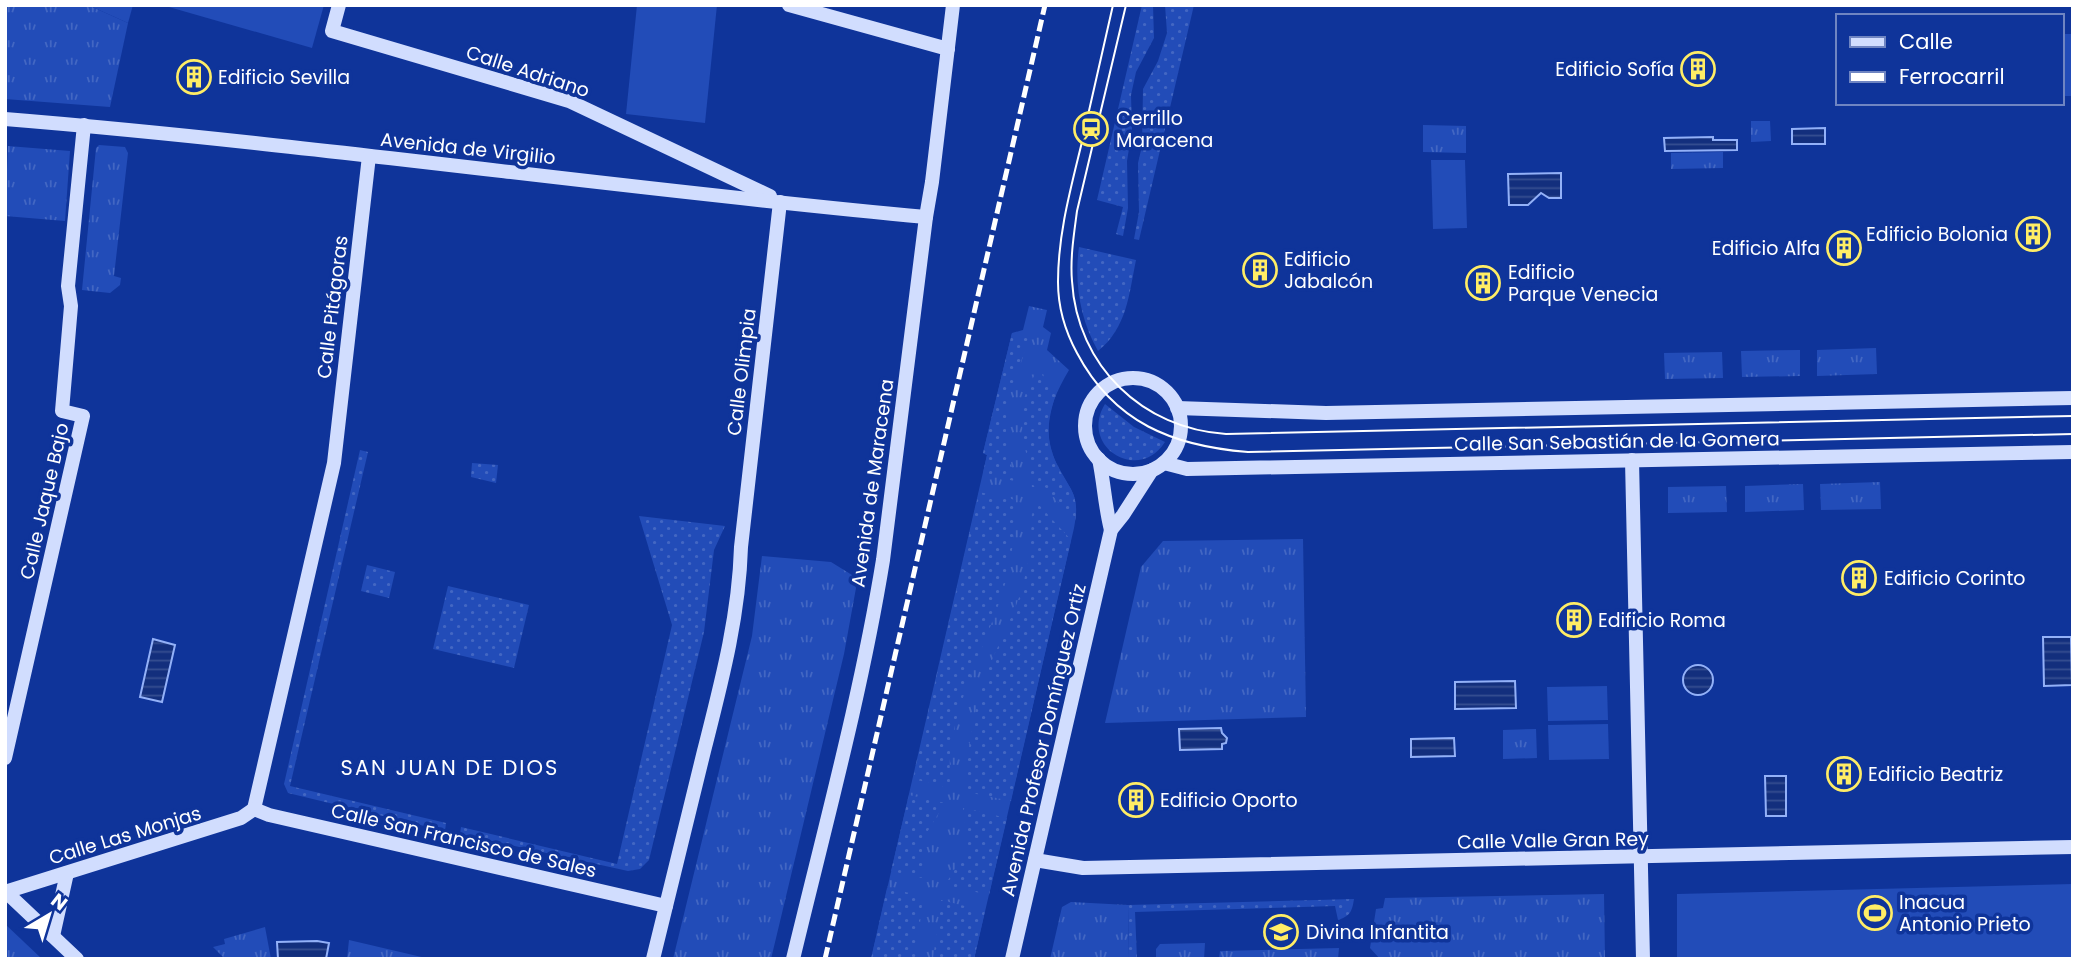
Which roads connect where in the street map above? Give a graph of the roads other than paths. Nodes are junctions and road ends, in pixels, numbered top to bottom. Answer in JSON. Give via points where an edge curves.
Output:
{"nodes":[{"id":1,"x":339,"y":5,"type":"edge"},
{"id":2,"x":789,"y":5,"type":"edge"},
{"id":3,"x":953,"y":5,"type":"edge"},
{"id":4,"x":948,"y":49,"type":"junction"},
{"id":5,"x":5,"y":119,"type":"edge"},
{"id":6,"x":84,"y":125,"type":"junction"},
{"id":7,"x":369,"y":156,"type":"junction"},
{"id":8,"x":780,"y":202,"type":"junction"},
{"id":9,"x":926,"y":217,"type":"junction"},
{"id":10,"x":2073,"y":397,"type":"edge"},
{"id":11,"x":1177,"y":408,"type":"junction"},
{"id":12,"x":2073,"y":452,"type":"edge"},
{"id":13,"x":1099,"y":459,"type":"junction"},
{"id":14,"x":1632,"y":460,"type":"junction"},
{"id":15,"x":1158,"y":466,"type":"junction"},
{"id":16,"x":1111,"y":530,"type":"junction"},
{"id":17,"x":5,"y":758,"type":"edge"},
{"id":18,"x":254,"y":809,"type":"junction"},
{"id":19,"x":2073,"y":847,"type":"edge"},
{"id":20,"x":1641,"y":857,"type":"junction"},
{"id":21,"x":1035,"y":860,"type":"junction"},
{"id":22,"x":67,"y":873,"type":"junction"},
{"id":23,"x":6,"y":892,"type":"edge"},
{"id":24,"x":666,"y":906,"type":"junction"},
{"id":25,"x":53,"y":936,"type":"junction"},
{"id":26,"x":77,"y":959,"type":"edge"},
{"id":27,"x":653,"y":959,"type":"edge"},
{"id":28,"x":793,"y":959,"type":"edge"},
{"id":29,"x":1012,"y":959,"type":"edge"},
{"id":30,"x":1643,"y":959,"type":"edge"}],
"edges":[{"from":1,"to":8,"type":"street","name":"Calle Adriano","via":[[332,31],[569,101]]},
{"from":2,"to":4,"type":"street"},
{"from":3,"to":4,"type":"street","name":"Avenida de Maracena"},
{"from":4,"to":9,"type":"street","name":"Avenida de Maracena"},
{"from":5,"to":6,"type":"street","name":"Avenida de Virgilio"},
{"from":6,"to":7,"type":"street","name":"Avenida de Virgilio"},
{"from":6,"to":17,"type":"street","name":"Calle Jaque Bajo","via":[[68,286],[71,306],[62,411],[83,416]]},
{"from":7,"to":8,"type":"street","name":"Avenida de Virgilio"},
{"from":7,"to":18,"type":"street","name":"Calle Pitágoras","via":[[334,463]]},
{"from":8,"to":9,"type":"street","name":"Avenida de Virgilio"},
{"from":8,"to":24,"type":"street","name":"Calle Olimpia","via":[[736,611]]},
{"from":9,"to":28,"type":"street","name":"Avenida de Maracena","via":[[874,611]]},
{"from":10,"to":11,"type":"street","name":"Calle San Sebastián de la Gomera","via":[[1326,413]]},
{"from":11,"to":13,"type":"street","via":[[1171,396],[1150,381],[1123,379],[1101,390],[1086,417],[1088,439]]},
{"from":11,"to":15,"type":"street","via":[[1179,440],[1173,453]]},
{"from":12,"to":14,"type":"street","name":"Calle San Sebastián de la Gomera"},
{"from":13,"to":15,"type":"street","via":[[1125,473]]},
{"from":13,"to":16,"type":"street","name":"Avenida Profesor Domínguez Ortiz"},
{"from":14,"to":15,"type":"street","name":"Calle San Sebastián de la Gomera"},
{"from":14,"to":20,"type":"street"},
{"from":15,"to":16,"type":"street","name":"Avenida Profesor Domínguez Ortiz"},
{"from":16,"to":21,"type":"street","name":"Avenida Profesor Domínguez Ortiz"},
{"from":18,"to":22,"type":"street","name":"Calle Las Monjas","via":[[241,818]]},
{"from":18,"to":24,"type":"street","name":"Calle San Francisco de Sales"},
{"from":19,"to":20,"type":"street","name":"Calle Valle Gran Rey"},
{"from":20,"to":21,"type":"street","name":"Calle Valle Gran Rey","via":[[1083,868]]},
{"from":20,"to":30,"type":"street"},
{"from":21,"to":29,"type":"street","name":"Avenida Profesor Domínguez Ortiz"},
{"from":22,"to":23,"type":"street","name":"Calle Las Monjas"},
{"from":22,"to":25,"type":"street"},
{"from":23,"to":25,"type":"street"},
{"from":24,"to":27,"type":"street","name":"Calle Olimpia"},
{"from":25,"to":26,"type":"street"}]}
